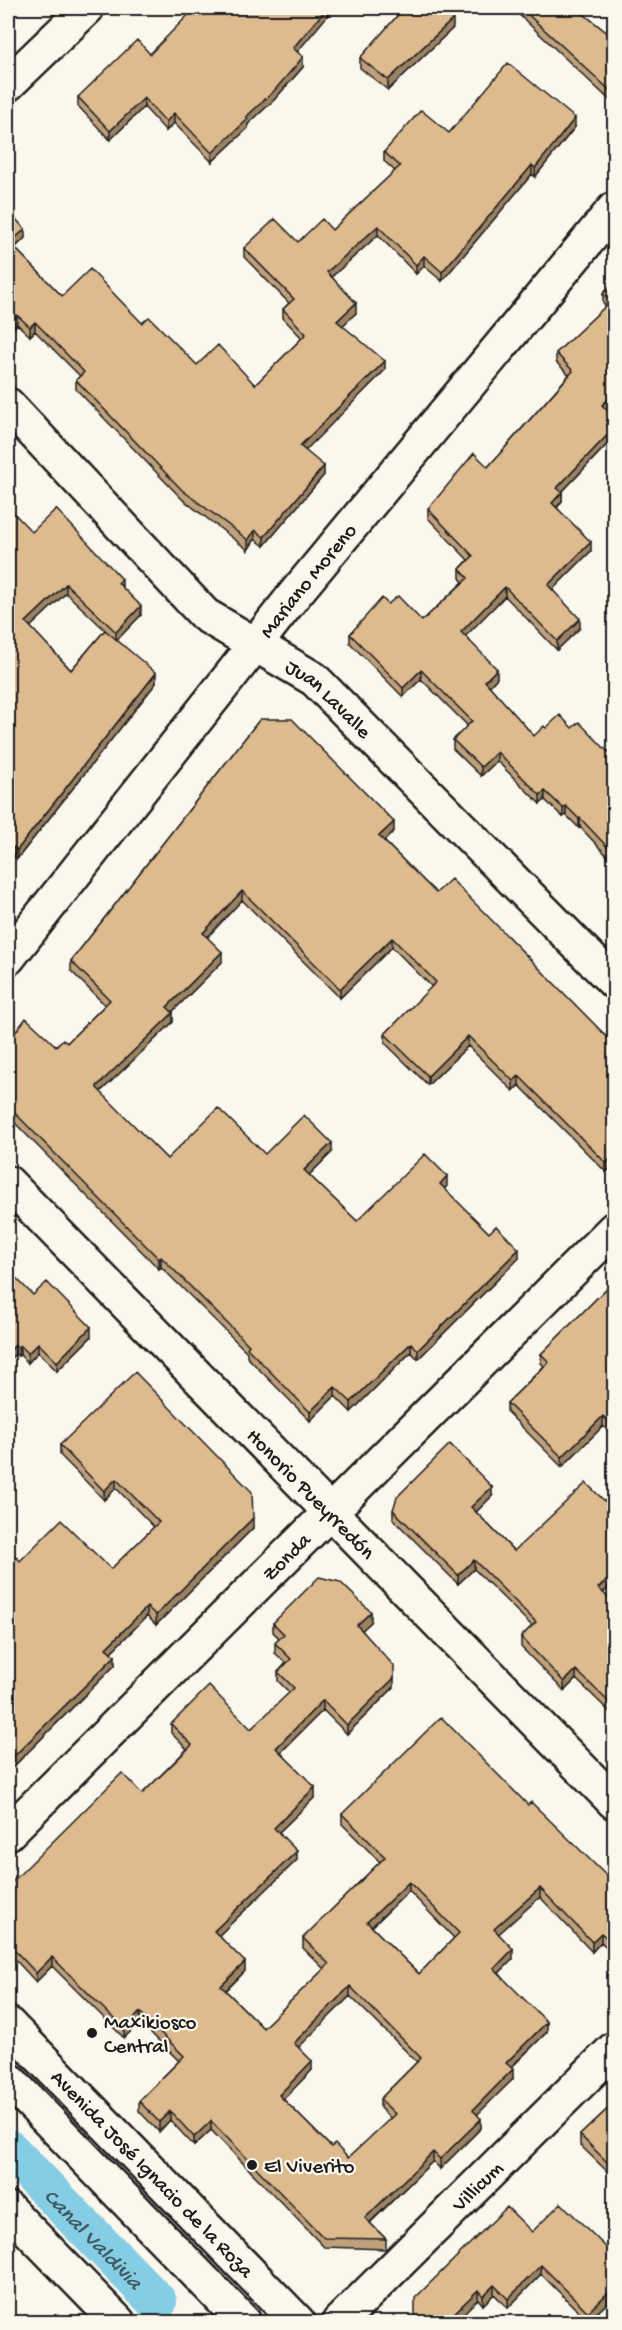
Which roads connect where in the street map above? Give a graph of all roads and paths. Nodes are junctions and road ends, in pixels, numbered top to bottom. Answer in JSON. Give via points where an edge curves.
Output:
{"nodes":[{"id":1,"x":87,"y":8,"type":"edge"},
{"id":2,"x":8,"y":84,"type":"edge"},
{"id":3,"x":615,"y":209,"type":"edge"},
{"id":4,"x":8,"y":405,"type":"edge"},
{"id":5,"x":256,"y":644,"type":"junction"},
{"id":6,"x":8,"y":958,"type":"edge"},
{"id":7,"x":615,"y":982,"type":"edge"},
{"id":8,"x":8,"y":1184,"type":"edge"},
{"id":9,"x":615,"y":1229,"type":"edge"},
{"id":10,"x":330,"y":1512,"type":"junction"},
{"id":11,"x":615,"y":1802,"type":"edge"},
{"id":12,"x":8,"y":1833,"type":"edge"},
{"id":13,"x":8,"y":2024,"type":"edge"},
{"id":14,"x":615,"y":2049,"type":"edge"},
{"id":15,"x":8,"y":2079,"type":"edge"},
{"id":16,"x":8,"y":2209,"type":"edge"},
{"id":17,"x":118,"y":2322,"type":"edge"},
{"id":18,"x":244,"y":2322,"type":"edge"},
{"id":19,"x":298,"y":2322,"type":"edge"},
{"id":20,"x":339,"y":2322,"type":"edge"}],
"edges":[{"from":1,"to":2,"type":"street"},
{"from":3,"to":5,"type":"street","name":"Mariano Moreno"},
{"from":4,"to":5,"type":"street","name":"Juan Lavalle","via":[[205,615]]},
{"from":5,"to":6,"type":"street","name":"Mariano Moreno"},
{"from":5,"to":7,"type":"street","name":"Juan Lavalle","via":[[314,679]]},
{"from":8,"to":10,"type":"street","name":"Honorio Pueyrredón"},
{"from":9,"to":10,"type":"street","name":"Zonda"},
{"from":10,"to":11,"type":"street","name":"Honorio Pueyrredón"},
{"from":10,"to":12,"type":"street","name":"Zonda"},
{"from":13,"to":19,"type":"street","name":"Avenida José Ignacio de la Roza"},
{"from":14,"to":20,"type":"street","name":"Villicum"},
{"from":15,"to":18,"type":"street","name":"Avenida José Ignacio de la Roza"},
{"from":16,"to":17,"type":"street"}]}
